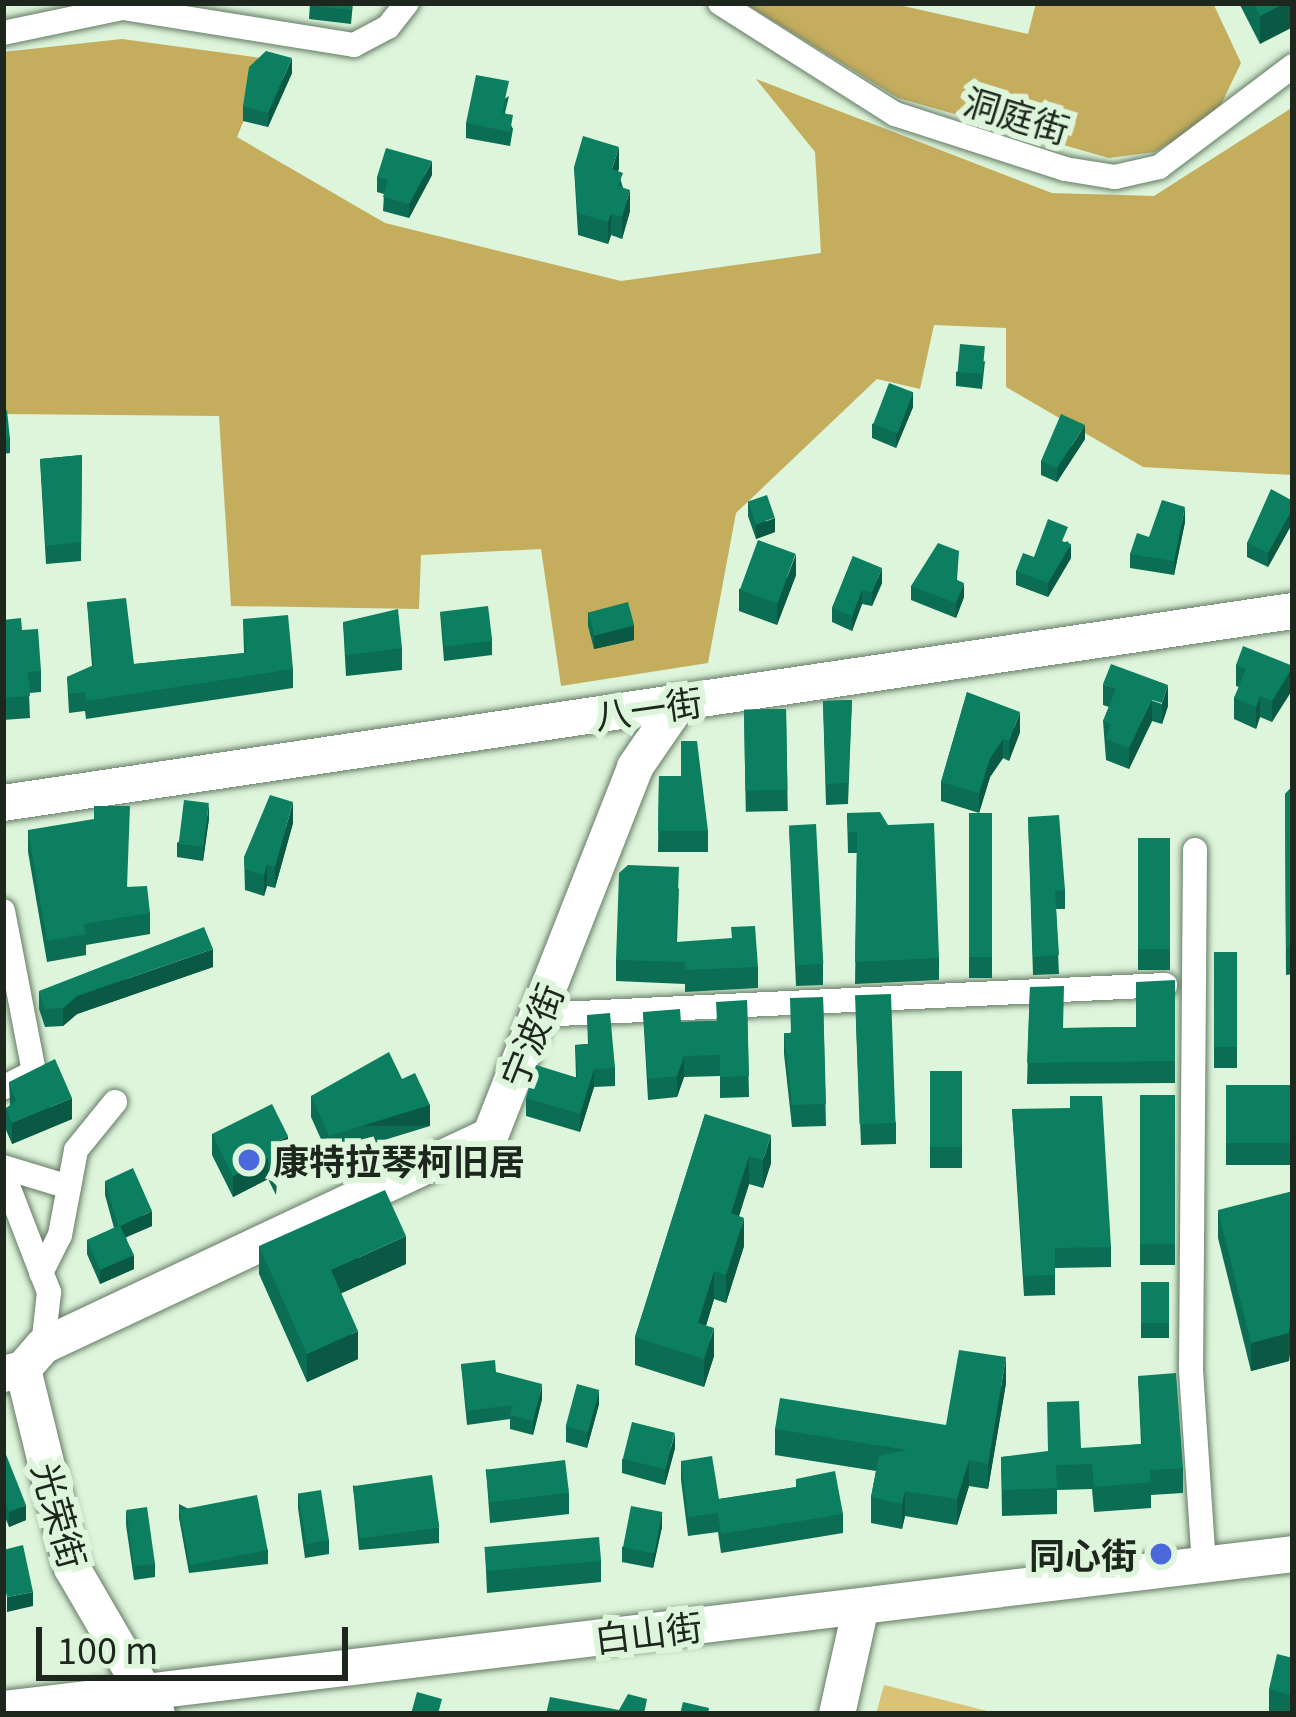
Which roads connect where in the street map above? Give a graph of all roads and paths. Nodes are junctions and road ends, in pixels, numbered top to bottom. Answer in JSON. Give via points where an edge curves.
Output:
{"nodes":[{"id":1,"x":406,"y":3,"type":"edge"},
{"id":2,"x":720,"y":3,"type":"edge"},
{"id":3,"x":3,"y":33,"type":"edge"},
{"id":4,"x":1293,"y":66,"type":"edge"},
{"id":5,"x":1293,"y":611,"type":"edge"},
{"id":6,"x":679,"y":703,"type":"junction"},
{"id":7,"x":3,"y":803,"type":"edge"},
{"id":8,"x":1195,"y":850,"type":"dead end"},
{"id":9,"x":3,"y":911,"type":"edge"},
{"id":10,"x":1195,"y":983,"type":"junction"},
{"id":11,"x":538,"y":1015,"type":"junction"},
{"id":12,"x":3,"y":1088,"type":"edge"},
{"id":13,"x":115,"y":1102,"type":"dead end"},
{"id":14,"x":3,"y":1170,"type":"edge"},
{"id":15,"x":69,"y":1187,"type":"junction"},
{"id":16,"x":41,"y":1273,"type":"junction"},
{"id":17,"x":23,"y":1363,"type":"edge"},
{"id":18,"x":1293,"y":1554,"type":"edge"},
{"id":19,"x":1204,"y":1564,"type":"junction"},
{"id":20,"x":861,"y":1607,"type":"junction"},
{"id":21,"x":150,"y":1702,"type":"edge"},
{"id":22,"x":44,"y":1708,"type":"edge"},
{"id":23,"x":3,"y":1709,"type":"edge"},
{"id":24,"x":836,"y":1714,"type":"edge"}],
"edges":[{"from":1,"to":3,"type":"street","via":[[388,27],[354,45],[123,8]]},
{"from":2,"to":4,"type":"street","name":"洞庭街","via":[[895,114],[1065,169],[1115,176],[1159,167]]},
{"from":5,"to":6,"type":"street","name":"八一街"},
{"from":6,"to":7,"type":"street","name":"八一街"},
{"from":6,"to":11,"type":"street","name":"宁波街","via":[[635,767]]},
{"from":8,"to":10,"type":"street"},
{"from":9,"to":12,"type":"street","via":[[34,1072]]},
{"from":10,"to":11,"type":"street"},
{"from":10,"to":19,"type":"street","via":[[1191,1370]]},
{"from":11,"to":17,"type":"street","name":"宁波街","via":[[490,1136]]},
{"from":13,"to":15,"type":"street","via":[[76,1150]]},
{"from":14,"to":15,"type":"street"},
{"from":14,"to":16,"type":"street"},
{"from":15,"to":16,"type":"street","via":[[60,1235]]},
{"from":16,"to":17,"type":"street","via":[[49,1292]]},
{"from":17,"to":21,"type":"street","name":"光荣街","via":[[72,1568]]},
{"from":18,"to":19,"type":"street","name":"白山街"},
{"from":19,"to":20,"type":"street","name":"白山街"},
{"from":20,"to":21,"type":"street","name":"白山街"},
{"from":20,"to":24,"type":"street"},
{"from":21,"to":22,"type":"street","name":"白山街"},
{"from":22,"to":23,"type":"street","name":"白山街"}]}
